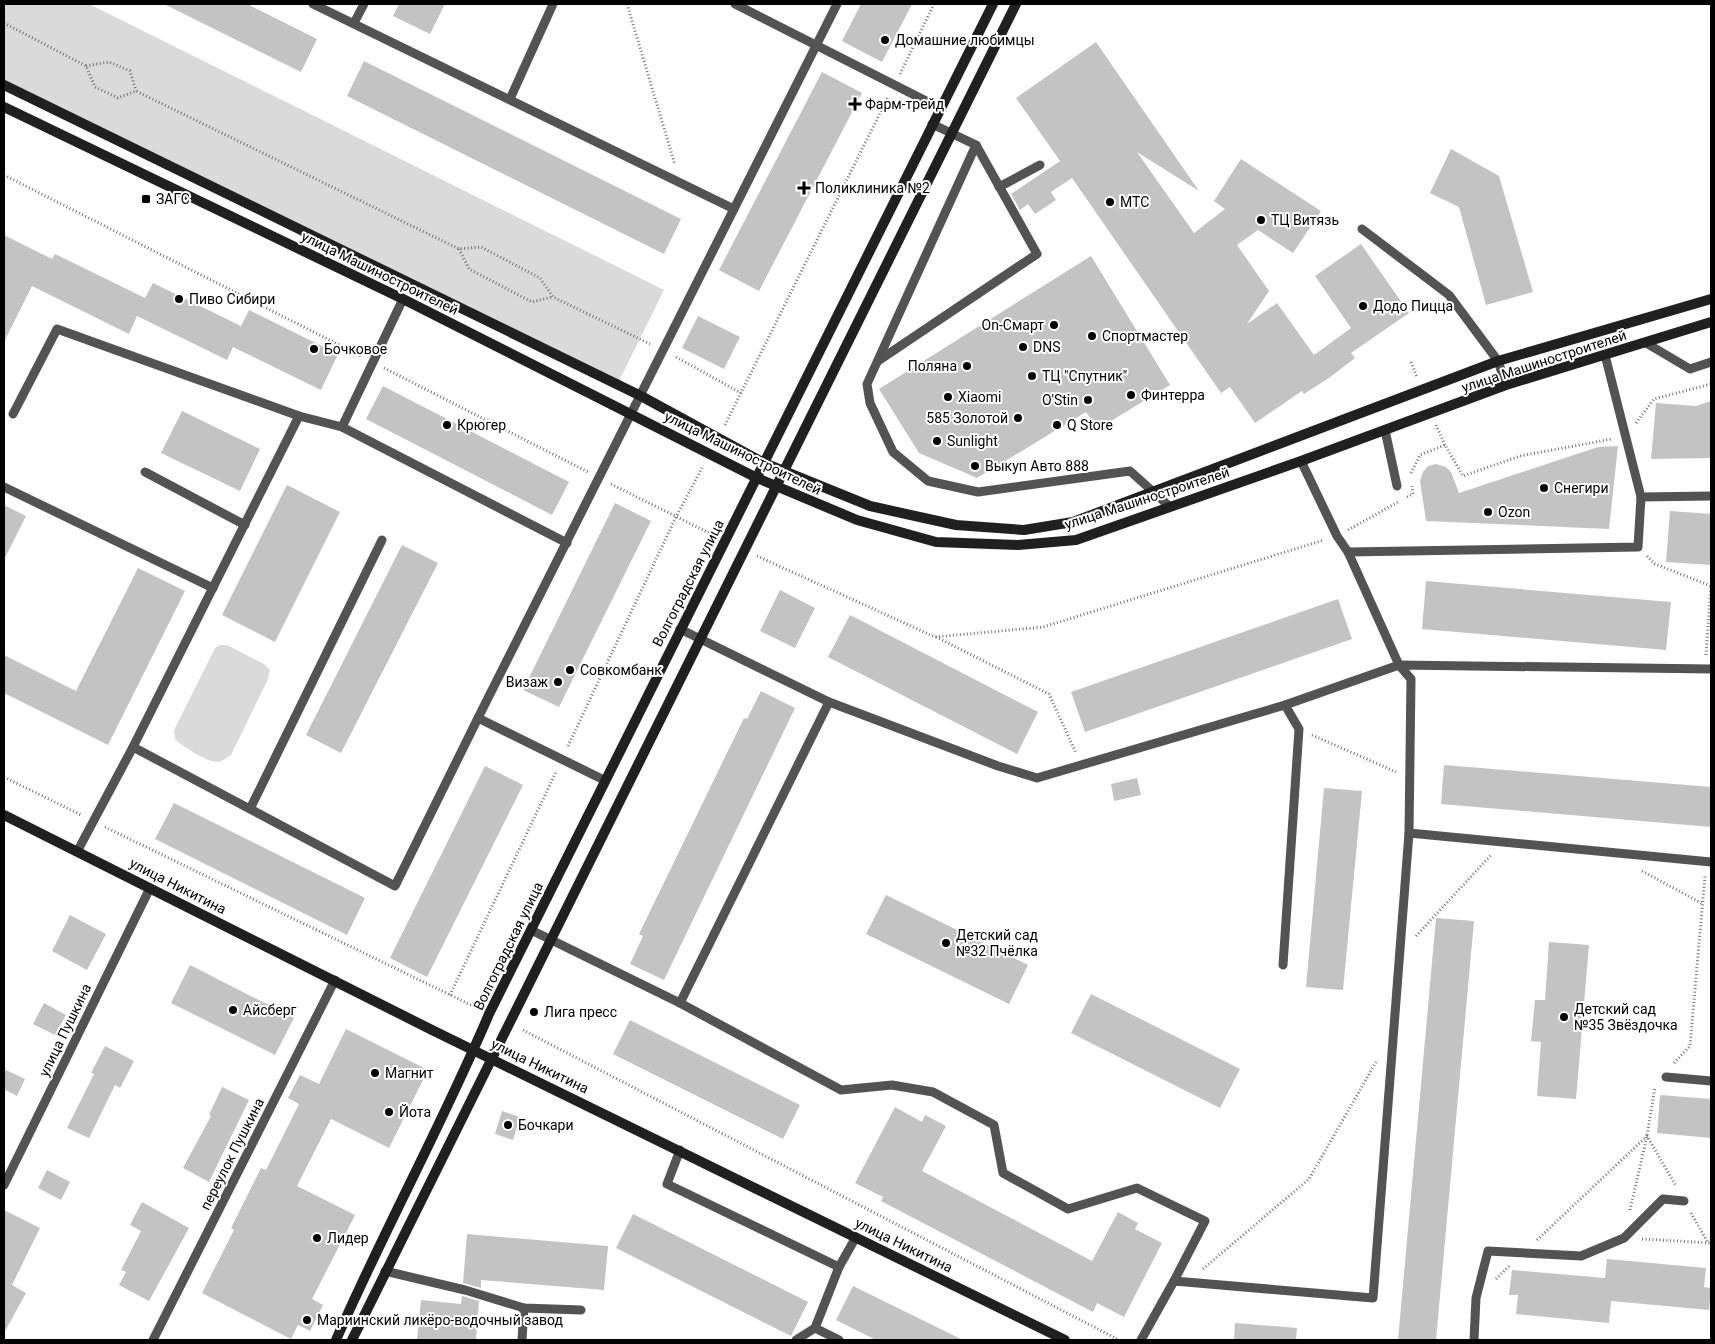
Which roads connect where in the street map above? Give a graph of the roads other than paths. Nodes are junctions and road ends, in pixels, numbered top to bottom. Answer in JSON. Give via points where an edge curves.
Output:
{"nodes":[{"id":1,"x":313,"y":4,"type":"edge"},
{"id":2,"x":364,"y":4,"type":"edge"},
{"id":3,"x":553,"y":4,"type":"edge"},
{"id":4,"x":735,"y":4,"type":"edge"},
{"id":5,"x":837,"y":4,"type":"edge"},
{"id":6,"x":993,"y":4,"type":"edge"},
{"id":7,"x":1016,"y":4,"type":"edge"},
{"id":8,"x":354,"y":23,"type":"junction"},
{"id":9,"x":817,"y":44,"type":"junction"},
{"id":10,"x":4,"y":85,"type":"edge"},
{"id":11,"x":510,"y":99,"type":"junction"},
{"id":12,"x":4,"y":107,"type":"edge"},
{"id":13,"x":940,"y":108,"type":"junction"},
{"id":14,"x":932,"y":124,"type":"junction"},
{"id":15,"x":952,"y":133,"type":"junction"},
{"id":16,"x":976,"y":146,"type":"junction"},
{"id":17,"x":1040,"y":165,"type":"dead end"},
{"id":18,"x":999,"y":187,"type":"junction"},
{"id":19,"x":734,"y":209,"type":"junction"},
{"id":20,"x":1362,"y":229,"type":"dead end"},
{"id":21,"x":403,"y":299,"type":"junction"},
{"id":22,"x":1711,"y":299,"type":"edge"},
{"id":23,"x":1711,"y":322,"type":"edge"},
{"id":24,"x":1646,"y":343,"type":"junction"},
{"id":25,"x":1605,"y":355,"type":"junction"},
{"id":26,"x":876,"y":362,"type":"junction"},
{"id":27,"x":1498,"y":362,"type":"junction"},
{"id":28,"x":1711,"y":362,"type":"edge"},
{"id":29,"x":1506,"y":385,"type":"junction"},
{"id":30,"x":641,"y":396,"type":"junction"},
{"id":31,"x":13,"y":414,"type":"dead end"},
{"id":32,"x":632,"y":414,"type":"junction"},
{"id":33,"x":299,"y":416,"type":"junction"},
{"id":34,"x":342,"y":427,"type":"junction"},
{"id":35,"x":1385,"y":430,"type":"junction"},
{"id":36,"x":1302,"y":460,"type":"junction"},
{"id":37,"x":764,"y":463,"type":"junction"},
{"id":38,"x":784,"y":471,"type":"junction"},
{"id":39,"x":145,"y":472,"type":"dead end"},
{"id":40,"x":757,"y":478,"type":"junction"},
{"id":41,"x":776,"y":486,"type":"junction"},
{"id":42,"x":1397,"y":486,"type":"dead end"},
{"id":43,"x":4,"y":487,"type":"edge"},
{"id":44,"x":1153,"y":492,"type":"junction"},
{"id":45,"x":1711,"y":496,"type":"edge"},
{"id":46,"x":1641,"y":497,"type":"junction"},
{"id":47,"x":1170,"y":506,"type":"junction"},
{"id":48,"x":245,"y":525,"type":"junction"},
{"id":49,"x":382,"y":540,"type":"dead end"},
{"id":50,"x":567,"y":543,"type":"junction"},
{"id":51,"x":1348,"y":552,"type":"junction"},
{"id":52,"x":213,"y":588,"type":"junction"},
{"id":53,"x":680,"y":629,"type":"junction"},
{"id":54,"x":700,"y":639,"type":"junction"},
{"id":55,"x":1399,"y":664,"type":"junction"},
{"id":56,"x":1708,"y":669,"type":"edge"},
{"id":57,"x":829,"y":702,"type":"junction"},
{"id":58,"x":1285,"y":705,"type":"junction"},
{"id":59,"x":478,"y":718,"type":"junction"},
{"id":60,"x":133,"y":747,"type":"junction"},
{"id":61,"x":604,"y":780,"type":"junction"},
{"id":62,"x":250,"y":809,"type":"junction"},
{"id":63,"x":4,"y":815,"type":"edge"},
{"id":64,"x":1409,"y":832,"type":"junction"},
{"id":65,"x":78,"y":850,"type":"junction"},
{"id":66,"x":1711,"y":862,"type":"edge"},
{"id":67,"x":150,"y":888,"type":"junction"},
{"id":68,"x":531,"y":930,"type":"junction"},
{"id":69,"x":550,"y":940,"type":"junction"},
{"id":70,"x":1283,"y":965,"type":"dead end"},
{"id":71,"x":335,"y":980,"type":"junction"},
{"id":72,"x":680,"y":1003,"type":"junction"},
{"id":73,"x":474,"y":1049,"type":"junction"},
{"id":74,"x":492,"y":1058,"type":"junction"},
{"id":75,"x":1666,"y":1077,"type":"dead end"},
{"id":76,"x":1711,"y":1081,"type":"edge"},
{"id":77,"x":680,"y":1150,"type":"junction"},
{"id":78,"x":4,"y":1185,"type":"edge"},
{"id":79,"x":1684,"y":1201,"type":"dead end"},
{"id":80,"x":856,"y":1237,"type":"junction"},
{"id":81,"x":839,"y":1267,"type":"junction"},
{"id":82,"x":385,"y":1271,"type":"junction"},
{"id":83,"x":1174,"y":1281,"type":"junction"},
{"id":84,"x":524,"y":1308,"type":"junction"},
{"id":85,"x":580,"y":1310,"type":"dead end"},
{"id":86,"x":815,"y":1328,"type":"junction"},
{"id":87,"x":153,"y":1340,"type":"edge"},
{"id":88,"x":336,"y":1340,"type":"edge"},
{"id":89,"x":352,"y":1340,"type":"edge"},
{"id":90,"x":522,"y":1340,"type":"edge"},
{"id":91,"x":796,"y":1340,"type":"edge"},
{"id":92,"x":839,"y":1340,"type":"edge"},
{"id":93,"x":1065,"y":1340,"type":"edge"},
{"id":94,"x":1141,"y":1340,"type":"edge"},
{"id":95,"x":1474,"y":1340,"type":"edge"}],
"edges":[{"from":1,"to":8,"type":"lane"},
{"from":2,"to":8,"type":"lane"},
{"from":3,"to":11,"type":"lane"},
{"from":4,"to":9,"type":"lane"},
{"from":5,"to":9,"type":"lane"},
{"from":6,"to":13,"type":"main road","name":"Волгоградская улица"},
{"from":7,"to":15,"type":"main road"},
{"from":8,"to":11,"type":"lane"},
{"from":9,"to":13,"type":"lane"},
{"from":9,"to":19,"type":"lane"},
{"from":10,"to":30,"type":"main road"},
{"from":11,"to":19,"type":"lane"},
{"from":12,"to":21,"type":"main road","name":"улица Машиностроителей"},
{"from":13,"to":14,"type":"main road","name":"Волгоградская улица"},
{"from":14,"to":15,"type":"lane"},
{"from":14,"to":37,"type":"main road","name":"Волгоградская улица"},
{"from":15,"to":16,"type":"lane"},
{"from":15,"to":38,"type":"main road"},
{"from":16,"to":18,"type":"lane"},
{"from":16,"to":26,"type":"lane"},
{"from":17,"to":18,"type":"lane"},
{"from":18,"to":26,"type":"lane","via":[[1037,254]]},
{"from":19,"to":30,"type":"lane"},
{"from":20,"to":27,"type":"lane","via":[[1449,295]]},
{"from":21,"to":32,"type":"main road","name":"улица Машиностроителей"},
{"from":21,"to":34,"type":"lane"},
{"from":22,"to":27,"type":"main road"},
{"from":23,"to":24,"type":"main road","name":"улица Машиностроителей"},
{"from":24,"to":25,"type":"main road","name":"улица Машиностроителей"},
{"from":24,"to":28,"type":"lane","via":[[1690,369]]},
{"from":25,"to":29,"type":"main road","name":"улица Машиностроителей"},
{"from":25,"to":46,"type":"lane"},
{"from":26,"to":44,"type":"lane","via":[[867,384],[870,403],[893,452],[928,481],[978,492],[1130,471]]},
{"from":27,"to":29,"type":"lane"},
{"from":27,"to":44,"type":"main road"},
{"from":29,"to":35,"type":"main road","name":"улица Машиностроителей"},
{"from":30,"to":32,"type":"lane"},
{"from":30,"to":37,"type":"main road"},
{"from":31,"to":33,"type":"lane","via":[[57,329]]},
{"from":32,"to":40,"type":"main road","name":"улица Машиностроителей"},
{"from":32,"to":50,"type":"lane"},
{"from":33,"to":34,"type":"lane"},
{"from":33,"to":48,"type":"lane"},
{"from":34,"to":50,"type":"lane"},
{"from":35,"to":36,"type":"main road","name":"улица Машиностроителей"},
{"from":35,"to":42,"type":"lane"},
{"from":36,"to":47,"type":"main road","name":"улица Машиностроителей"},
{"from":36,"to":51,"type":"lane","via":[[1337,536]]},
{"from":37,"to":38,"type":"main road"},
{"from":37,"to":40,"type":"main road","name":"Волгоградская улица"},
{"from":38,"to":41,"type":"main road"},
{"from":38,"to":44,"type":"main road","via":[[870,506],[956,525],[1024,530],[1073,522]]},
{"from":39,"to":48,"type":"lane"},
{"from":40,"to":41,"type":"main road","name":"улица Машиностроителей"},
{"from":40,"to":53,"type":"main road","name":"Волгоградская улица"},
{"from":41,"to":47,"type":"main road","name":"улица Машиностроителей","via":[[857,520],[936,542],[1018,545],[1076,540]]},
{"from":41,"to":54,"type":"main road"},
{"from":43,"to":52,"type":"lane"},
{"from":44,"to":47,"type":"lane"},
{"from":45,"to":46,"type":"lane"},
{"from":46,"to":51,"type":"lane","via":[[1638,547]]},
{"from":48,"to":52,"type":"lane"},
{"from":49,"to":62,"type":"lane"},
{"from":50,"to":59,"type":"lane"},
{"from":51,"to":55,"type":"lane"},
{"from":52,"to":60,"type":"lane"},
{"from":53,"to":54,"type":"lane"},
{"from":53,"to":61,"type":"main road","name":"Волгоградская улица"},
{"from":54,"to":57,"type":"lane"},
{"from":54,"to":69,"type":"main road"},
{"from":55,"to":56,"type":"lane"},
{"from":55,"to":58,"type":"lane"},
{"from":55,"to":64,"type":"lane","via":[[1411,678]]},
{"from":57,"to":58,"type":"lane","via":[[1037,778]]},
{"from":57,"to":72,"type":"lane"},
{"from":58,"to":70,"type":"lane","via":[[1299,729]]},
{"from":59,"to":61,"type":"lane"},
{"from":59,"to":62,"type":"lane","via":[[395,886]]},
{"from":60,"to":62,"type":"lane"},
{"from":60,"to":65,"type":"lane"},
{"from":61,"to":68,"type":"main road","name":"Волгоградская улица"},
{"from":63,"to":65,"type":"main road","name":"улица Никитина"},
{"from":64,"to":66,"type":"lane"},
{"from":64,"to":83,"type":"lane","via":[[1373,1298]]},
{"from":65,"to":67,"type":"main road","name":"улица Никитина"},
{"from":67,"to":71,"type":"main road","name":"улица Никитина"},
{"from":67,"to":78,"type":"lane","name":"улица Пушкина"},
{"from":68,"to":69,"type":"lane"},
{"from":68,"to":73,"type":"main road","name":"Волгоградская улица"},
{"from":69,"to":72,"type":"lane"},
{"from":69,"to":74,"type":"main road"},
{"from":71,"to":73,"type":"main road","name":"улица Никитина"},
{"from":71,"to":87,"type":"lane","name":"переулок Пушкина"},
{"from":72,"to":83,"type":"lane","via":[[842,1090],[892,1085],[933,1092],[994,1126],[1003,1173],[1068,1209],[1137,1188],[1205,1221]]},
{"from":73,"to":74,"type":"main road","name":"улица Никитина"},
{"from":73,"to":88,"type":"main road","name":"Волгоградская улица"},
{"from":74,"to":77,"type":"main road","name":"улица Никитина"},
{"from":74,"to":82,"type":"main road"},
{"from":75,"to":76,"type":"lane"},
{"from":77,"to":80,"type":"main road","name":"улица Никитина"},
{"from":77,"to":81,"type":"lane","via":[[667,1184]]},
{"from":79,"to":95,"type":"lane","via":[[1663,1200],[1624,1238],[1582,1256],[1488,1251],[1476,1298]]},
{"from":80,"to":81,"type":"lane"},
{"from":80,"to":93,"type":"main road","name":"улица Никитина"},
{"from":81,"to":86,"type":"lane"},
{"from":82,"to":84,"type":"lane"},
{"from":82,"to":89,"type":"main road"},
{"from":83,"to":94,"type":"lane"},
{"from":84,"to":85,"type":"lane"},
{"from":84,"to":90,"type":"lane"},
{"from":86,"to":91,"type":"lane"},
{"from":86,"to":92,"type":"lane"}]}
